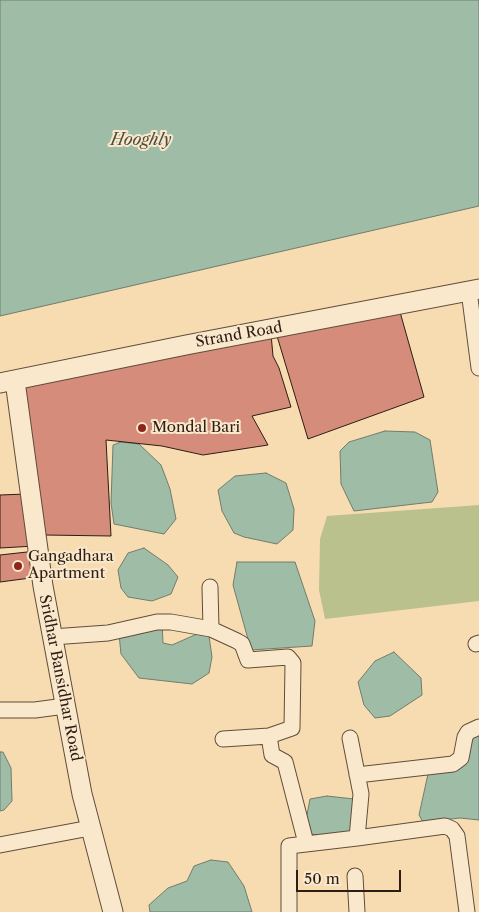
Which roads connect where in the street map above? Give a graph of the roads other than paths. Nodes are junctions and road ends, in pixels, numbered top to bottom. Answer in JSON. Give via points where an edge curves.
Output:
{"nodes":[{"id":1,"x":474,"y":290,"type":"edge"},
{"id":2,"x":479,"y":368,"type":"edge"},
{"id":3,"x":8,"y":382,"type":"edge"},
{"id":4,"x":210,"y":587,"type":"dead end"},
{"id":5,"x":211,"y":629,"type":"junction"},
{"id":6,"x":52,"y":637,"type":"junction"},
{"id":7,"x":66,"y":706,"type":"junction"},
{"id":8,"x":0,"y":710,"type":"edge"},
{"id":9,"x":479,"y":727,"type":"edge"},
{"id":10,"x":268,"y":736,"type":"junction"},
{"id":11,"x":350,"y":738,"type":"dead end"},
{"id":12,"x":223,"y":739,"type":"dead end"},
{"id":13,"x":358,"y":775,"type":"junction"},
{"id":14,"x":90,"y":828,"type":"junction"},
{"id":15,"x":357,"y":838,"type":"junction"},
{"id":16,"x":306,"y":842,"type":"junction"},
{"id":17,"x":0,"y":845,"type":"edge"},
{"id":18,"x":355,"y":876,"type":"dead end"},
{"id":19,"x":113,"y":912,"type":"edge"},
{"id":20,"x":290,"y":912,"type":"edge"},
{"id":21,"x":357,"y":912,"type":"edge"},
{"id":22,"x":467,"y":912,"type":"edge"}],
"edges":[{"from":1,"to":2,"type":"street"},
{"from":1,"to":3,"type":"street","name":"Strand Road"},
{"from":3,"to":6,"type":"street","name":"Sridhar Bansidhar Road"},
{"from":4,"to":5,"type":"street"},
{"from":5,"to":6,"type":"street","via":[[157,622],[108,633]]},
{"from":5,"to":10,"type":"street","via":[[242,644],[248,660],[288,657],[292,660],[292,728]]},
{"from":6,"to":7,"type":"street","name":"Sridhar Bansidhar Road"},
{"from":7,"to":8,"type":"street"},
{"from":7,"to":14,"type":"street","name":"Sridhar Bansidhar Road"},
{"from":9,"to":13,"type":"street","via":[[468,732],[461,758],[453,764]]},
{"from":10,"to":12,"type":"street"},
{"from":10,"to":16,"type":"street","via":[[272,755],[285,762]]},
{"from":11,"to":13,"type":"street"},
{"from":13,"to":15,"type":"street","via":[[361,794]]},
{"from":14,"to":17,"type":"street"},
{"from":14,"to":19,"type":"street","name":"Sridhar Bansidhar Road"},
{"from":15,"to":16,"type":"street"},
{"from":15,"to":22,"type":"street","via":[[446,826],[452,829],[456,836]]},
{"from":16,"to":20,"type":"street","via":[[289,846]]},
{"from":18,"to":21,"type":"street"}]}
